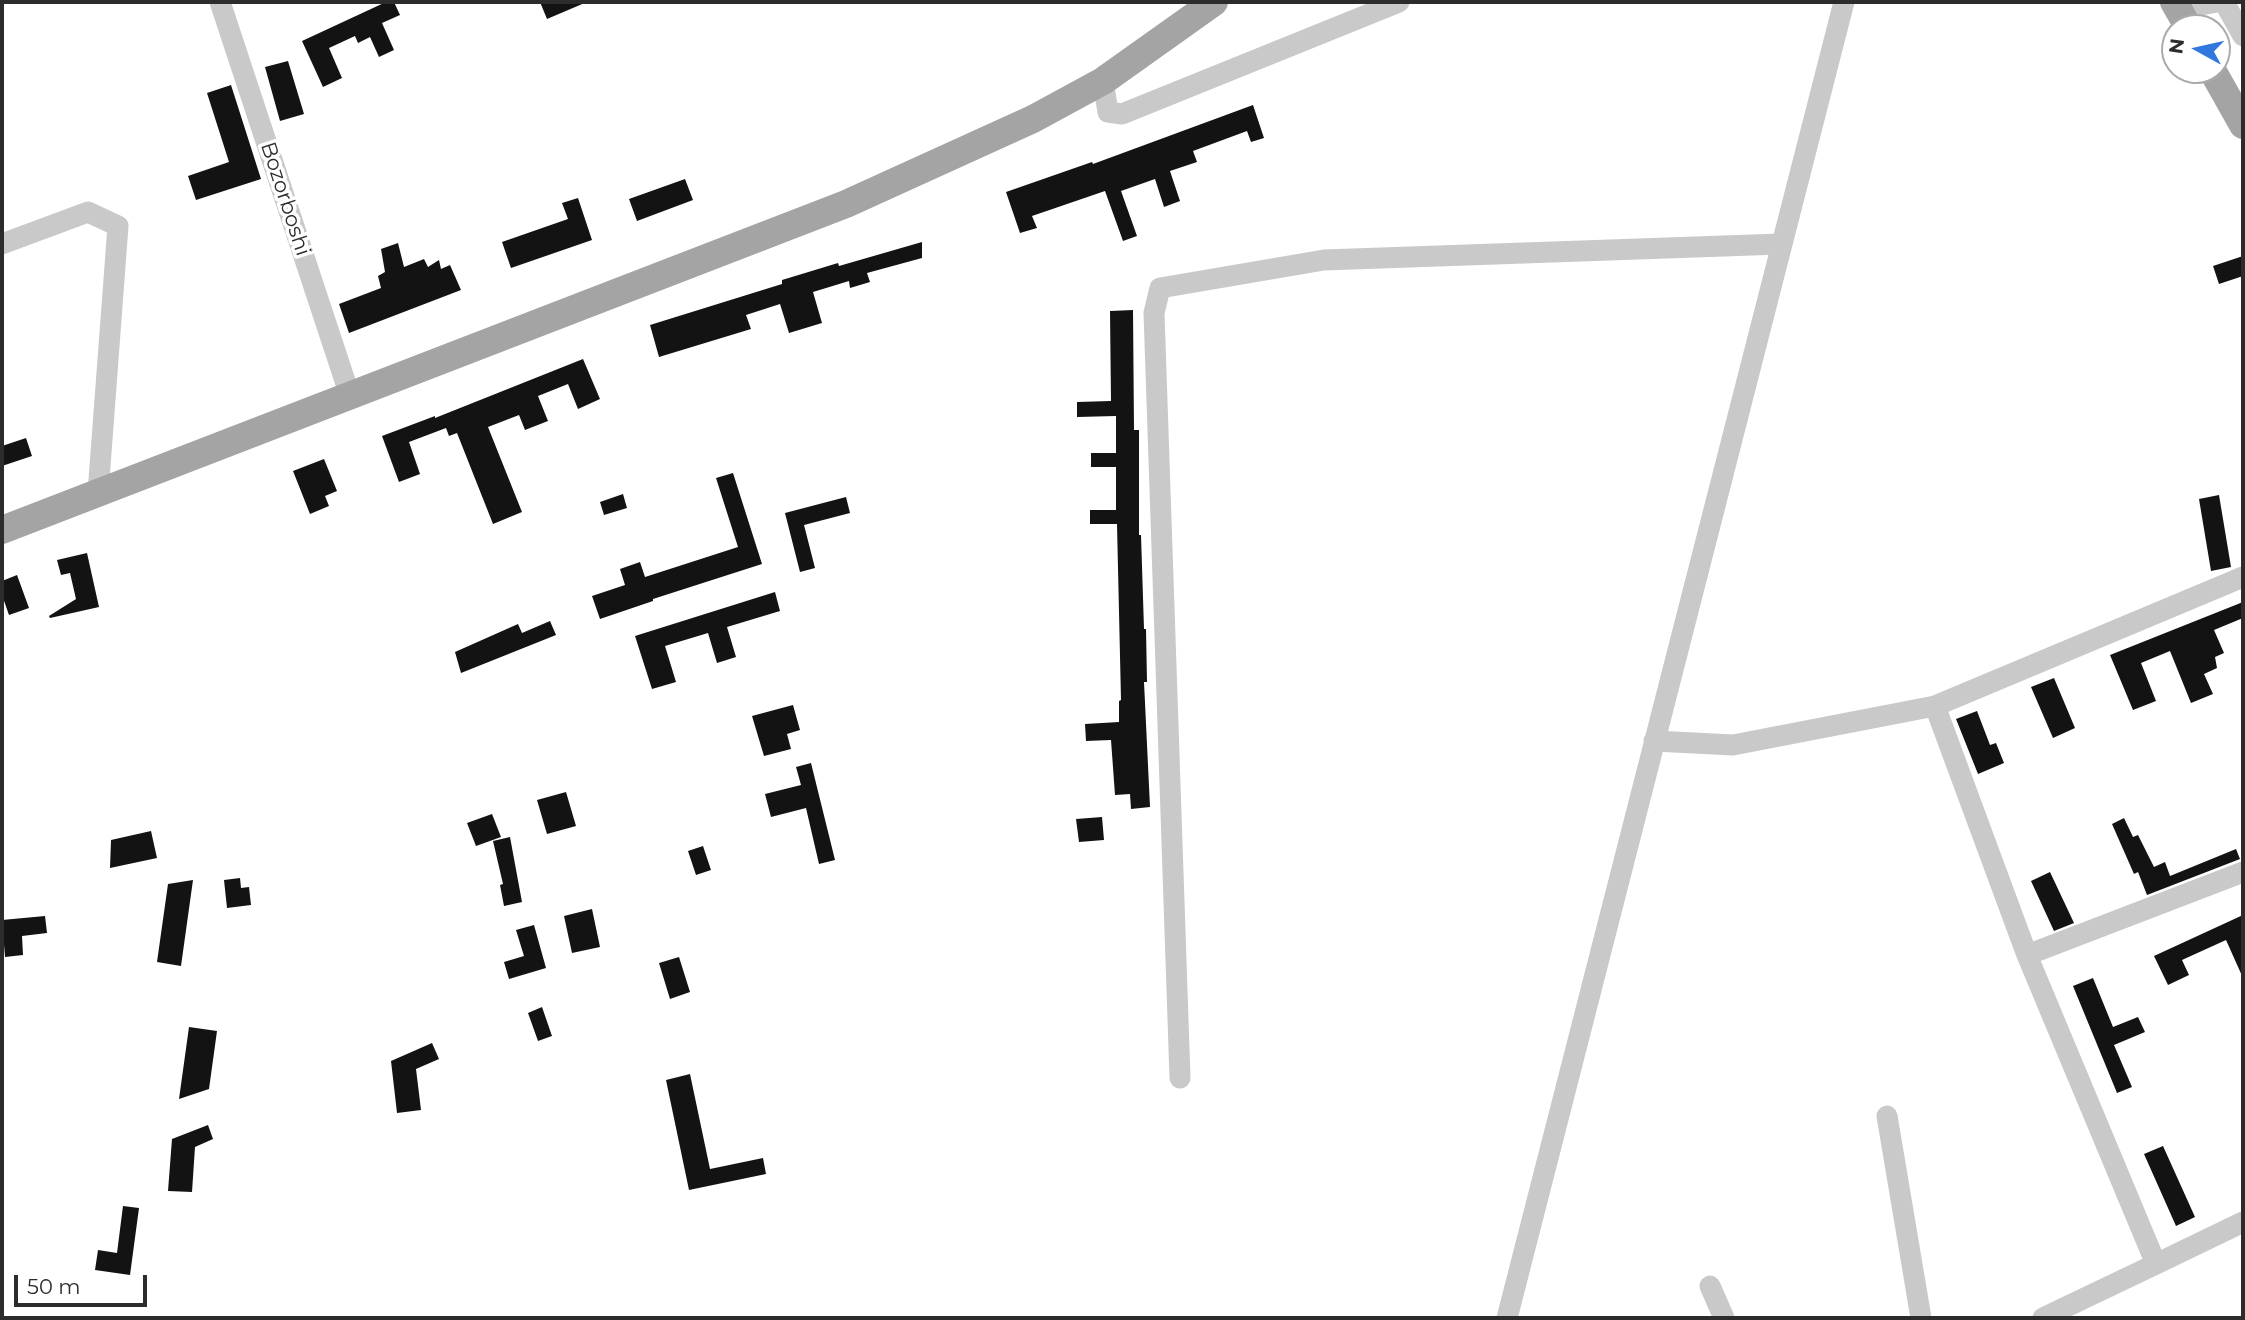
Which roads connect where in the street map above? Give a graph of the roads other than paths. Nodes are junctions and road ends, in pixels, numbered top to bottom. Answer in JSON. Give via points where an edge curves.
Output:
{"nodes":[{"id":1,"x":220,"y":2,"type":"edge"},
{"id":2,"x":1214,"y":2,"type":"edge"},
{"id":3,"x":1399,"y":2,"type":"edge"},
{"id":4,"x":1844,"y":2,"type":"edge"},
{"id":5,"x":2217,"y":2,"type":"edge"},
{"id":6,"x":2224,"y":2,"type":"edge"},
{"id":7,"x":2181,"y":13,"type":"edge"},
{"id":8,"x":2243,"y":36,"type":"edge"},
{"id":9,"x":1103,"y":81,"type":"junction"},
{"id":10,"x":2220,"y":84,"type":"edge"},
{"id":11,"x":2243,"y":125,"type":"edge"},
{"id":12,"x":2,"y":244,"type":"edge"},
{"id":13,"x":1781,"y":244,"type":"junction"},
{"id":14,"x":350,"y":396,"type":"junction"},
{"id":15,"x":98,"y":493,"type":"junction"},
{"id":16,"x":2,"y":530,"type":"edge"},
{"id":17,"x":2243,"y":577,"type":"edge"},
{"id":18,"x":1935,"y":706,"type":"junction"},
{"id":19,"x":1654,"y":741,"type":"junction"},
{"id":20,"x":2243,"y":872,"type":"edge"},
{"id":21,"x":2027,"y":955,"type":"junction"},
{"id":22,"x":1180,"y":1078,"type":"dead end"},
{"id":23,"x":1887,"y":1116,"type":"dead end"},
{"id":24,"x":2243,"y":1222,"type":"edge"},
{"id":25,"x":2156,"y":1264,"type":"junction"},
{"id":26,"x":1710,"y":1286,"type":"dead end"},
{"id":27,"x":1507,"y":1318,"type":"edge"},
{"id":28,"x":1724,"y":1318,"type":"edge"},
{"id":29,"x":1921,"y":1318,"type":"edge"},
{"id":30,"x":2043,"y":1318,"type":"edge"}],
"edges":[{"from":1,"to":14,"type":"street","name":"Bozorboshi"},
{"from":2,"to":9,"type":"main road"},
{"from":3,"to":9,"type":"street","via":[[1122,114],[1108,112]]},
{"from":4,"to":13,"type":"street"},
{"from":5,"to":7,"type":"street"},
{"from":6,"to":8,"type":"street"},
{"from":9,"to":14,"type":"main road","via":[[1033,119],[846,204]]},
{"from":10,"to":11,"type":"main road"},
{"from":12,"to":15,"type":"street","via":[[88,212],[118,226]]},
{"from":13,"to":19,"type":"street"},
{"from":13,"to":22,"type":"street","via":[[1324,260],[1160,288],[1154,313]]},
{"from":14,"to":15,"type":"main road"},
{"from":15,"to":16,"type":"main road"},
{"from":17,"to":18,"type":"street"},
{"from":18,"to":19,"type":"street","via":[[1733,745]]},
{"from":18,"to":21,"type":"street"},
{"from":19,"to":27,"type":"street"},
{"from":20,"to":21,"type":"street"},
{"from":21,"to":25,"type":"street"},
{"from":23,"to":29,"type":"street"},
{"from":24,"to":25,"type":"street"},
{"from":25,"to":30,"type":"street"},
{"from":26,"to":28,"type":"street"}]}
